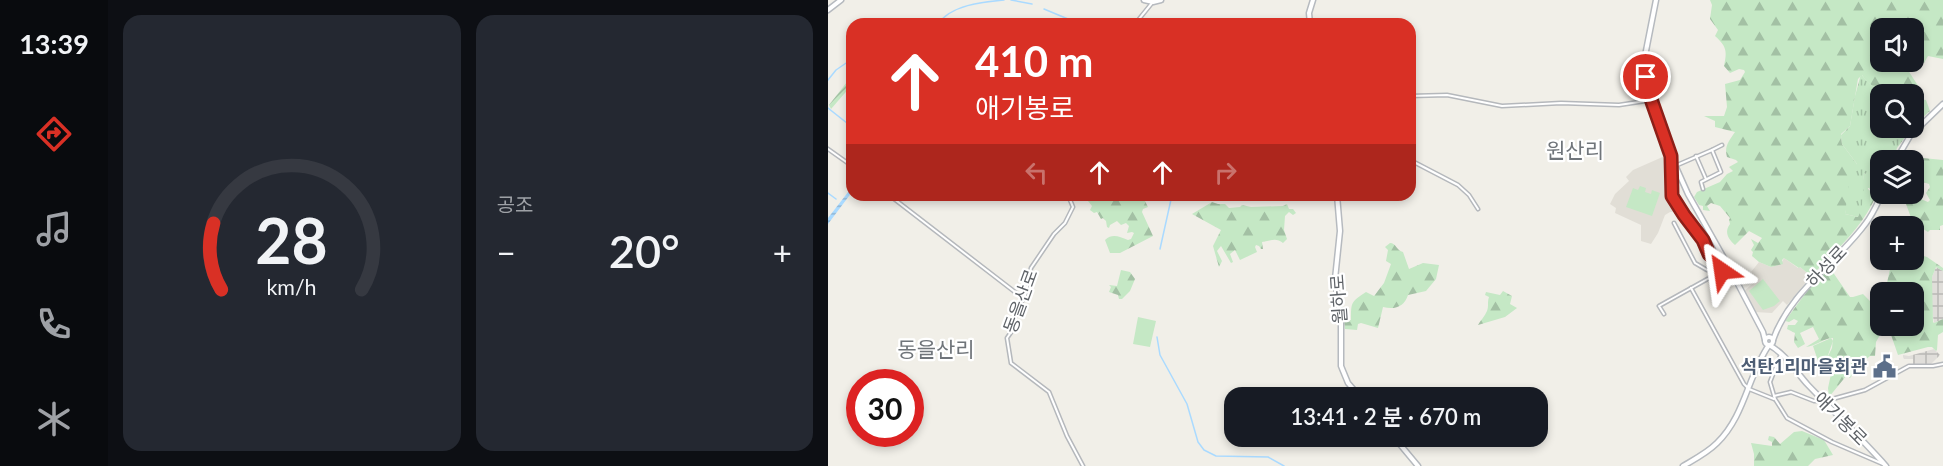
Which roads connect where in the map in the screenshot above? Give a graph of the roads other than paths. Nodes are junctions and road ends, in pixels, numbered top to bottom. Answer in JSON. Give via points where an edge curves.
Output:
{"nodes":[{"id":1,"x":839,"y":0,"type":"edge"},
{"id":2,"x":1144,"y":0,"type":"edge"},
{"id":3,"x":1161,"y":0,"type":"edge"},
{"id":4,"x":1313,"y":0,"type":"edge"},
{"id":5,"x":1656,"y":0,"type":"edge"},
{"id":6,"x":1153,"y":2,"type":"junction"},
{"id":7,"x":828,"y":9,"type":"edge"},
{"id":8,"x":1141,"y":18,"type":"edge"},
{"id":9,"x":1309,"y":18,"type":"edge"},
{"id":10,"x":1416,"y":96,"type":"edge"},
{"id":11,"x":1652,"y":100,"type":"junction"},
{"id":12,"x":1943,"y":104,"type":"edge"},
{"id":13,"x":1722,"y":146,"type":"dead end"},
{"id":14,"x":828,"y":148,"type":"edge"},
{"id":15,"x":1712,"y":150,"type":"junction"},
{"id":16,"x":1902,"y":150,"type":"edge"},
{"id":17,"x":1671,"y":156,"type":"junction"},
{"id":18,"x":1696,"y":156,"type":"junction"},
{"id":19,"x":846,"y":162,"type":"edge"},
{"id":20,"x":1416,"y":162,"type":"edge"},
{"id":21,"x":1675,"y":166,"type":"junction"},
{"id":22,"x":1706,"y":180,"type":"junction"},
{"id":23,"x":1703,"y":189,"type":"dead end"},
{"id":24,"x":897,"y":201,"type":"edge"},
{"id":25,"x":1070,"y":201,"type":"edge"},
{"id":26,"x":1338,"y":201,"type":"edge"},
{"id":27,"x":1877,"y":204,"type":"edge"},
{"id":28,"x":1478,"y":209,"type":"dead end"},
{"id":29,"x":1674,"y":223,"type":"dead end"},
{"id":30,"x":1724,"y":269,"type":"junction"},
{"id":31,"x":1691,"y":288,"type":"junction"},
{"id":32,"x":1024,"y":299,"type":"junction"},
{"id":33,"x":1664,"y":314,"type":"dead end"},
{"id":34,"x":1769,"y":341,"type":"junction"},
{"id":35,"x":1779,"y":352,"type":"junction"},
{"id":36,"x":1943,"y":364,"type":"edge"},
{"id":37,"x":1352,"y":387,"type":"edge"},
{"id":38,"x":1749,"y":388,"type":"junction"},
{"id":39,"x":1774,"y":398,"type":"junction"},
{"id":40,"x":1825,"y":401,"type":"junction"},
{"id":41,"x":1402,"y":447,"type":"edge"},
{"id":42,"x":1083,"y":466,"type":"edge"},
{"id":43,"x":1418,"y":466,"type":"edge"},
{"id":44,"x":1683,"y":466,"type":"edge"},
{"id":45,"x":1886,"y":466,"type":"edge"}],
"edges":[{"from":1,"to":7,"type":"street"},
{"from":2,"to":6,"type":"street"},
{"from":3,"to":6,"type":"street"},
{"from":4,"to":9,"type":"street"},
{"from":5,"to":11,"type":"street","via":[[1644,61]]},
{"from":6,"to":8,"type":"street"},
{"from":10,"to":11,"type":"street","via":[[1447,95],[1512,106],[1619,105]]},
{"from":11,"to":17,"type":"street"},
{"from":12,"to":16,"type":"street","via":[[1910,136]]},
{"from":13,"to":15,"type":"street"},
{"from":14,"to":19,"type":"street"},
{"from":15,"to":18,"type":"street"},
{"from":15,"to":22,"type":"street","via":[[1721,172]]},
{"from":17,"to":21,"type":"street"},
{"from":17,"to":30,"type":"street","via":[[1672,196]]},
{"from":18,"to":21,"type":"street"},
{"from":18,"to":22,"type":"street"},
{"from":20,"to":28,"type":"street","via":[[1458,185]]},
{"from":21,"to":30,"type":"street"},
{"from":22,"to":23,"type":"street","via":[[1701,183]]},
{"from":24,"to":32,"type":"street"},
{"from":25,"to":32,"type":"street","name":"동을산로","via":[[1073,207],[1065,224],[1033,264]]},
{"from":26,"to":37,"type":"street","name":"월하로","via":[[1340,231],[1335,270],[1341,366]]},
{"from":27,"to":34,"type":"street","name":"하성로","via":[[1865,225],[1800,295]]},
{"from":29,"to":30,"type":"street","via":[[1695,263],[1707,270]]},
{"from":30,"to":31,"type":"street"},
{"from":30,"to":34,"type":"street","via":[[1734,277]]},
{"from":31,"to":33,"type":"street","via":[[1659,306]]},
{"from":31,"to":38,"type":"street"},
{"from":32,"to":42,"type":"street","name":"동을산로","via":[[1006,339],[1009,361],[1049,392]]},
{"from":34,"to":35,"type":"street","name":"애기봉로"},
{"from":34,"to":38,"type":"street"},
{"from":35,"to":39,"type":"street","via":[[1771,378]]},
{"from":35,"to":40,"type":"street","name":"애기봉로"},
{"from":36,"to":40,"type":"street","via":[[1909,366],[1859,392]]},
{"from":38,"to":39,"type":"street"},
{"from":38,"to":44,"type":"street","via":[[1726,433]]},
{"from":39,"to":40,"type":"street","via":[[1791,392]]},
{"from":39,"to":45,"type":"street","via":[[1791,421]]},
{"from":40,"to":45,"type":"street","name":"애기봉로"},
{"from":41,"to":43,"type":"street"}]}
